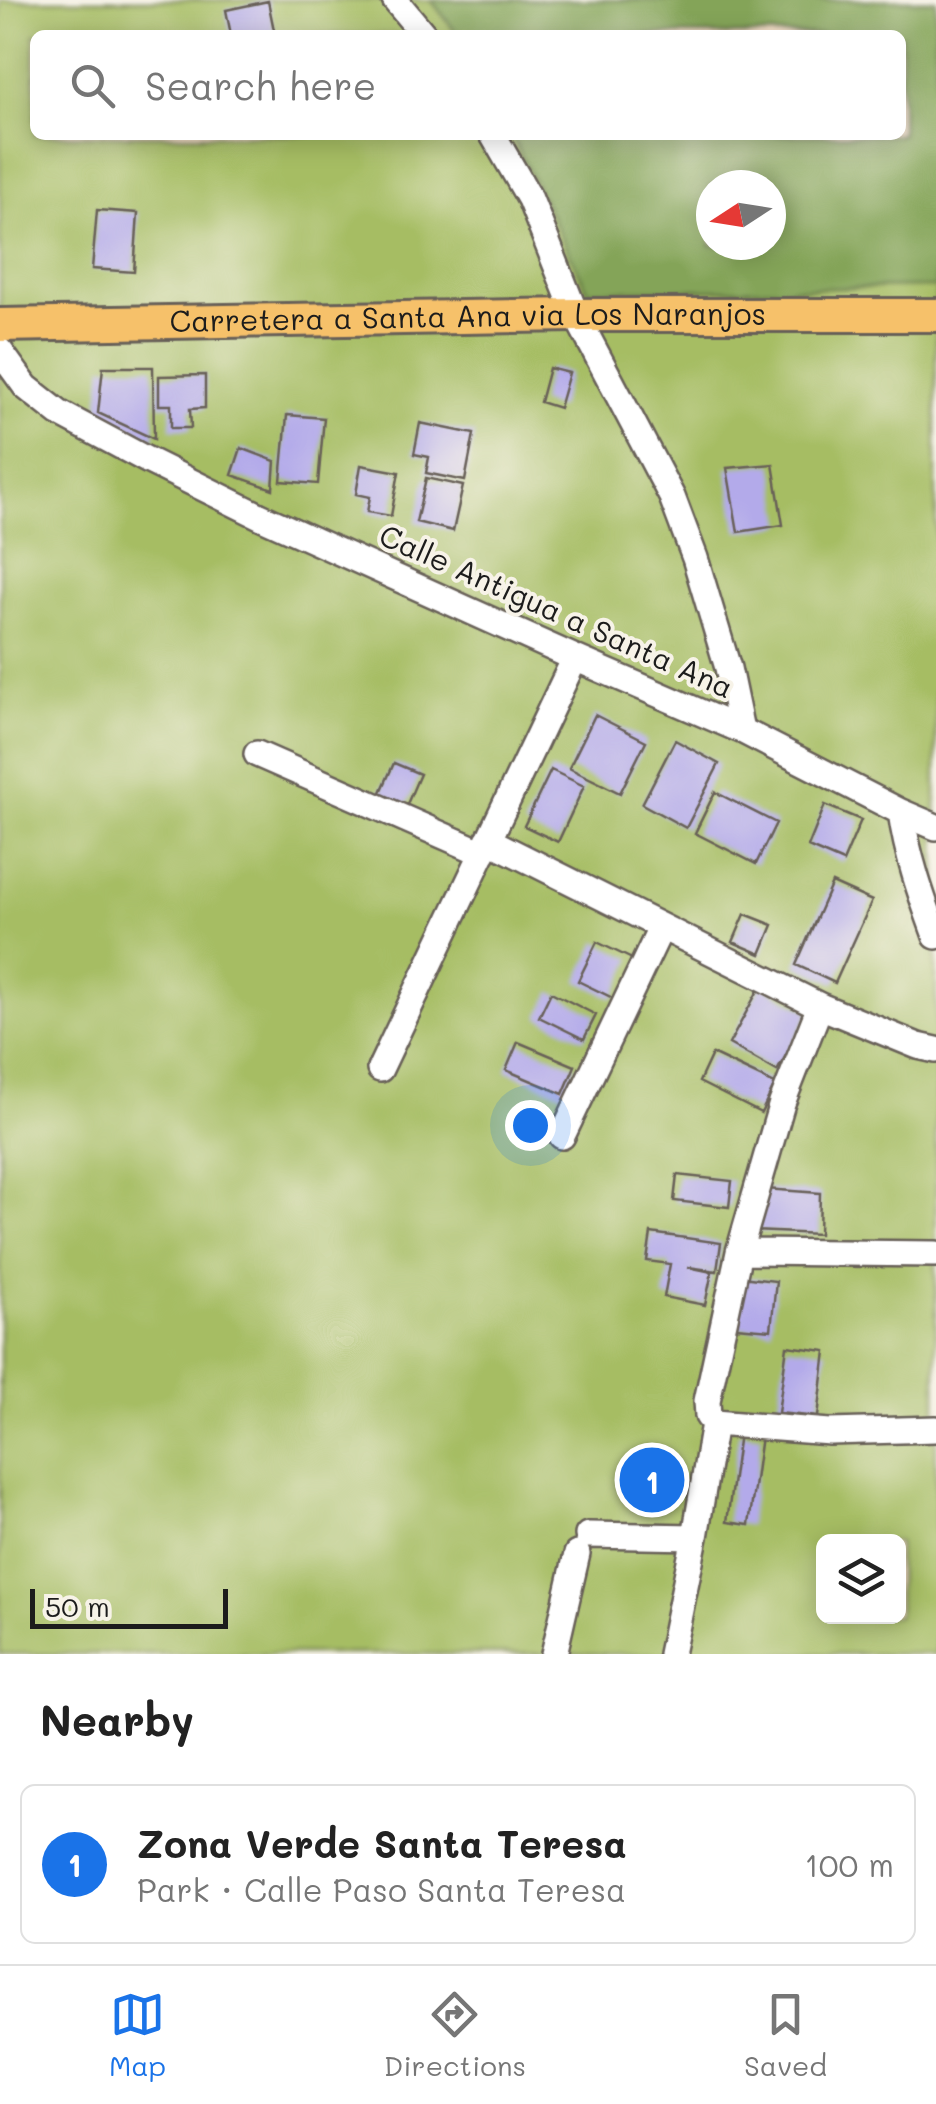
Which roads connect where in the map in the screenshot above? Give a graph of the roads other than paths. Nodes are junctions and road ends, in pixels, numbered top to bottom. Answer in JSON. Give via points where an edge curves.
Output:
{"nodes":[{"id":1,"x":395,"y":0,"type":"edge"},
{"id":2,"x":420,"y":30,"type":"edge"},
{"id":3,"x":496,"y":140,"type":"edge"},
{"id":4,"x":576,"y":315,"type":"junction"},
{"id":5,"x":936,"y":315,"type":"edge"},
{"id":6,"x":0,"y":325,"type":"edge"},
{"id":7,"x":0,"y":351,"type":"edge"},
{"id":8,"x":575,"y":658,"type":"junction"},
{"id":9,"x":741,"y":730,"type":"junction"},
{"id":10,"x":257,"y":754,"type":"dead end"},
{"id":11,"x":901,"y":812,"type":"junction"},
{"id":12,"x":936,"y":827,"type":"edge"},
{"id":13,"x":486,"y":846,"type":"junction"},
{"id":14,"x":662,"y":928,"type":"junction"},
{"id":15,"x":936,"y":936,"type":"edge"},
{"id":16,"x":820,"y":1006,"type":"junction"},
{"id":17,"x":936,"y":1050,"type":"edge"},
{"id":18,"x":380,"y":1069,"type":"dead end"},
{"id":19,"x":562,"y":1136,"type":"dead end"},
{"id":20,"x":739,"y":1252,"type":"junction"},
{"id":21,"x":936,"y":1254,"type":"edge"},
{"id":22,"x":714,"y":1423,"type":"junction"},
{"id":23,"x":936,"y":1429,"type":"edge"},
{"id":24,"x":695,"y":1536,"type":"junction"},
{"id":25,"x":554,"y":1654,"type":"edge"},
{"id":26,"x":671,"y":1654,"type":"edge"}],
"edges":[{"from":1,"to":2,"type":"street"},
{"from":3,"to":4,"type":"street","via":[[530,199]]},
{"from":4,"to":5,"type":"main road","name":"Carretera a Santa Ana via Los Naranjos"},
{"from":4,"to":6,"type":"main road","name":"Carretera a Santa Ana via Los Naranjos"},
{"from":4,"to":9,"type":"street","via":[[672,497],[728,668]]},
{"from":7,"to":8,"type":"street","name":"Calle Antigua a Santa Ana","via":[[26,387],[59,413],[147,460]]},
{"from":8,"to":9,"type":"street","name":"Calle Antigua a Santa Ana"},
{"from":8,"to":13,"type":"street"},
{"from":9,"to":11,"type":"street","name":"Calle Antigua a Santa Ana"},
{"from":10,"to":13,"type":"street"},
{"from":11,"to":12,"type":"street","name":"Calle Antigua a Santa Ana"},
{"from":11,"to":15,"type":"street"},
{"from":13,"to":14,"type":"street"},
{"from":13,"to":18,"type":"street"},
{"from":14,"to":16,"type":"street"},
{"from":14,"to":19,"type":"street"},
{"from":16,"to":17,"type":"street"},
{"from":16,"to":20,"type":"street","via":[[782,1102]]},
{"from":20,"to":21,"type":"street"},
{"from":20,"to":22,"type":"street","via":[[706,1401]]},
{"from":22,"to":23,"type":"street","via":[[830,1432]]},
{"from":22,"to":24,"type":"street"},
{"from":24,"to":25,"type":"street","via":[[582,1544]]},
{"from":24,"to":26,"type":"street"}]}
